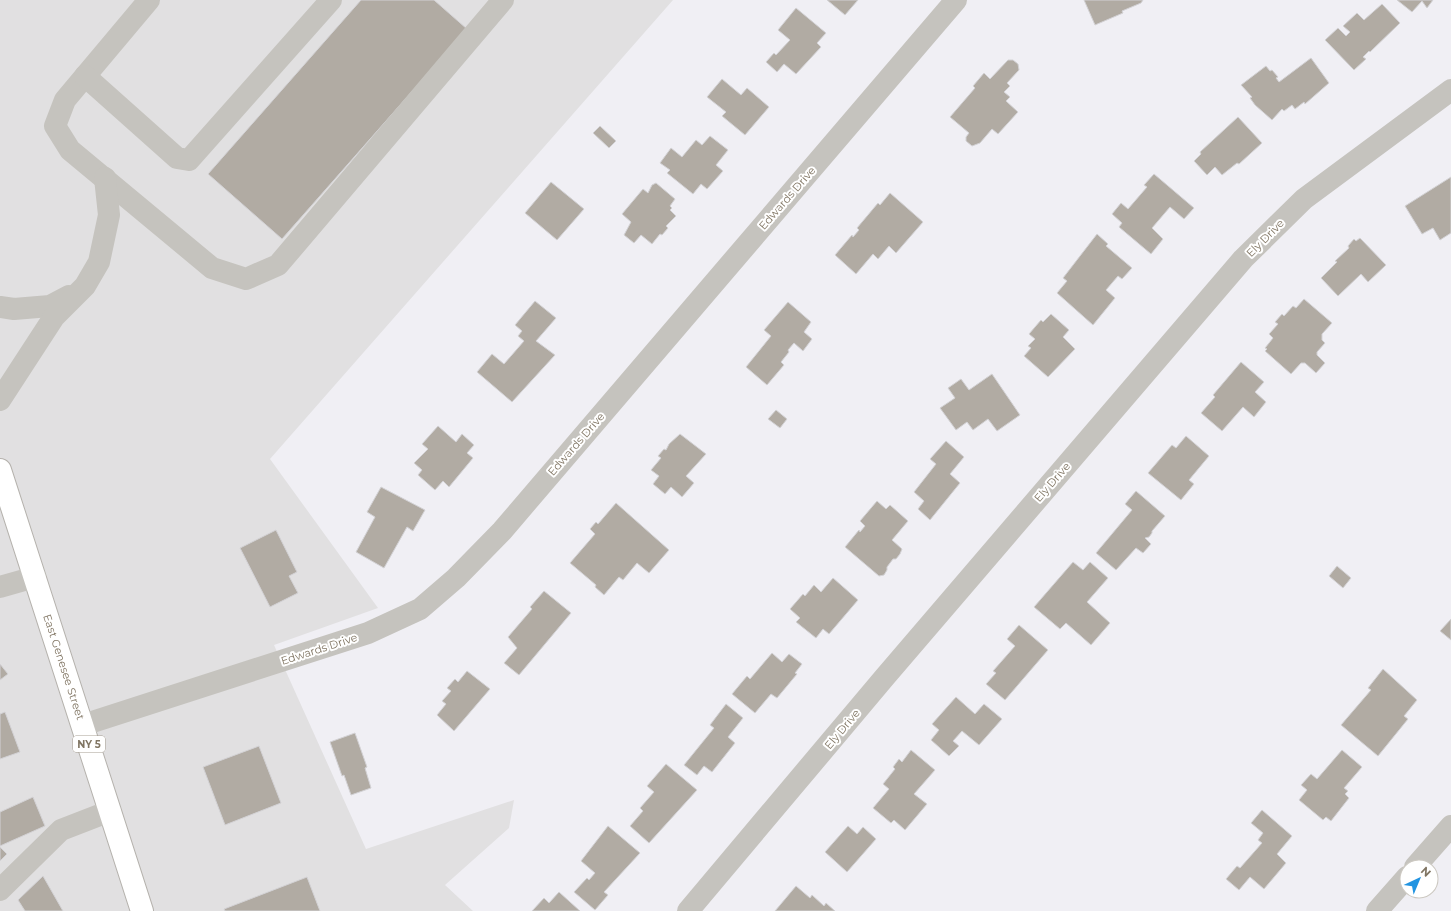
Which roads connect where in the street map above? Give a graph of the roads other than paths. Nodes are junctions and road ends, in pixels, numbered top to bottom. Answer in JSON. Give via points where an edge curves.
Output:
{"nodes":[{"id":1,"x":149,"y":0,"type":"edge"},
{"id":2,"x":331,"y":0,"type":"edge"},
{"id":3,"x":503,"y":0,"type":"edge"},
{"id":4,"x":956,"y":0,"type":"edge"},
{"id":5,"x":85,"y":76,"type":"junction"},
{"id":6,"x":1451,"y":90,"type":"edge"},
{"id":7,"x":105,"y":178,"type":"junction"},
{"id":8,"x":85,"y":286,"type":"junction"},
{"id":9,"x":0,"y":307,"type":"edge"},
{"id":10,"x":0,"y":400,"type":"edge"},
{"id":11,"x":0,"y":470,"type":"edge"},
{"id":12,"x":35,"y":577,"type":"junction"},
{"id":13,"x":0,"y":587,"type":"edge"},
{"id":14,"x":83,"y":725,"type":"junction"},
{"id":15,"x":110,"y":811,"type":"junction"},
{"id":16,"x":1451,"y":826,"type":"edge"},
{"id":17,"x":1422,"y":859,"type":"edge"},
{"id":18,"x":1399,"y":886,"type":"edge"},
{"id":19,"x":0,"y":890,"type":"edge"},
{"id":20,"x":142,"y":911,"type":"edge"},
{"id":21,"x":688,"y":911,"type":"edge"},
{"id":22,"x":1377,"y":911,"type":"edge"}],
"edges":[{"from":1,"to":5,"type":"street"},
{"from":2,"to":5,"type":"street","via":[[189,160],[177,158]]},
{"from":3,"to":7,"type":"street","via":[[278,265],[246,279],[212,268]]},
{"from":4,"to":14,"type":"street","name":"Edwards Drive","via":[[502,531],[456,578],[420,608],[368,633]]},
{"from":5,"to":7,"type":"street","via":[[65,100],[55,126],[70,150]]},
{"from":6,"to":21,"type":"street","name":"Ely Drive","via":[[1304,199],[1244,259],[884,678]]},
{"from":7,"to":8,"type":"street","via":[[109,215],[98,262]]},
{"from":8,"to":9,"type":"street","via":[[50,306],[14,309]]},
{"from":8,"to":10,"type":"street","via":[[54,317]]},
{"from":11,"to":12,"type":"highway","name":"East Genesee Street","number":"NY 5"},
{"from":12,"to":13,"type":"street"},
{"from":12,"to":14,"type":"highway","name":"East Genesee Street","number":"NY 5"},
{"from":14,"to":15,"type":"highway","name":"East Genesee Street","number":"NY 5"},
{"from":15,"to":19,"type":"street","via":[[61,830]]},
{"from":15,"to":20,"type":"highway","name":"East Genesee Street","number":"NY 5"},
{"from":16,"to":17,"type":"street"},
{"from":18,"to":22,"type":"street"}]}
